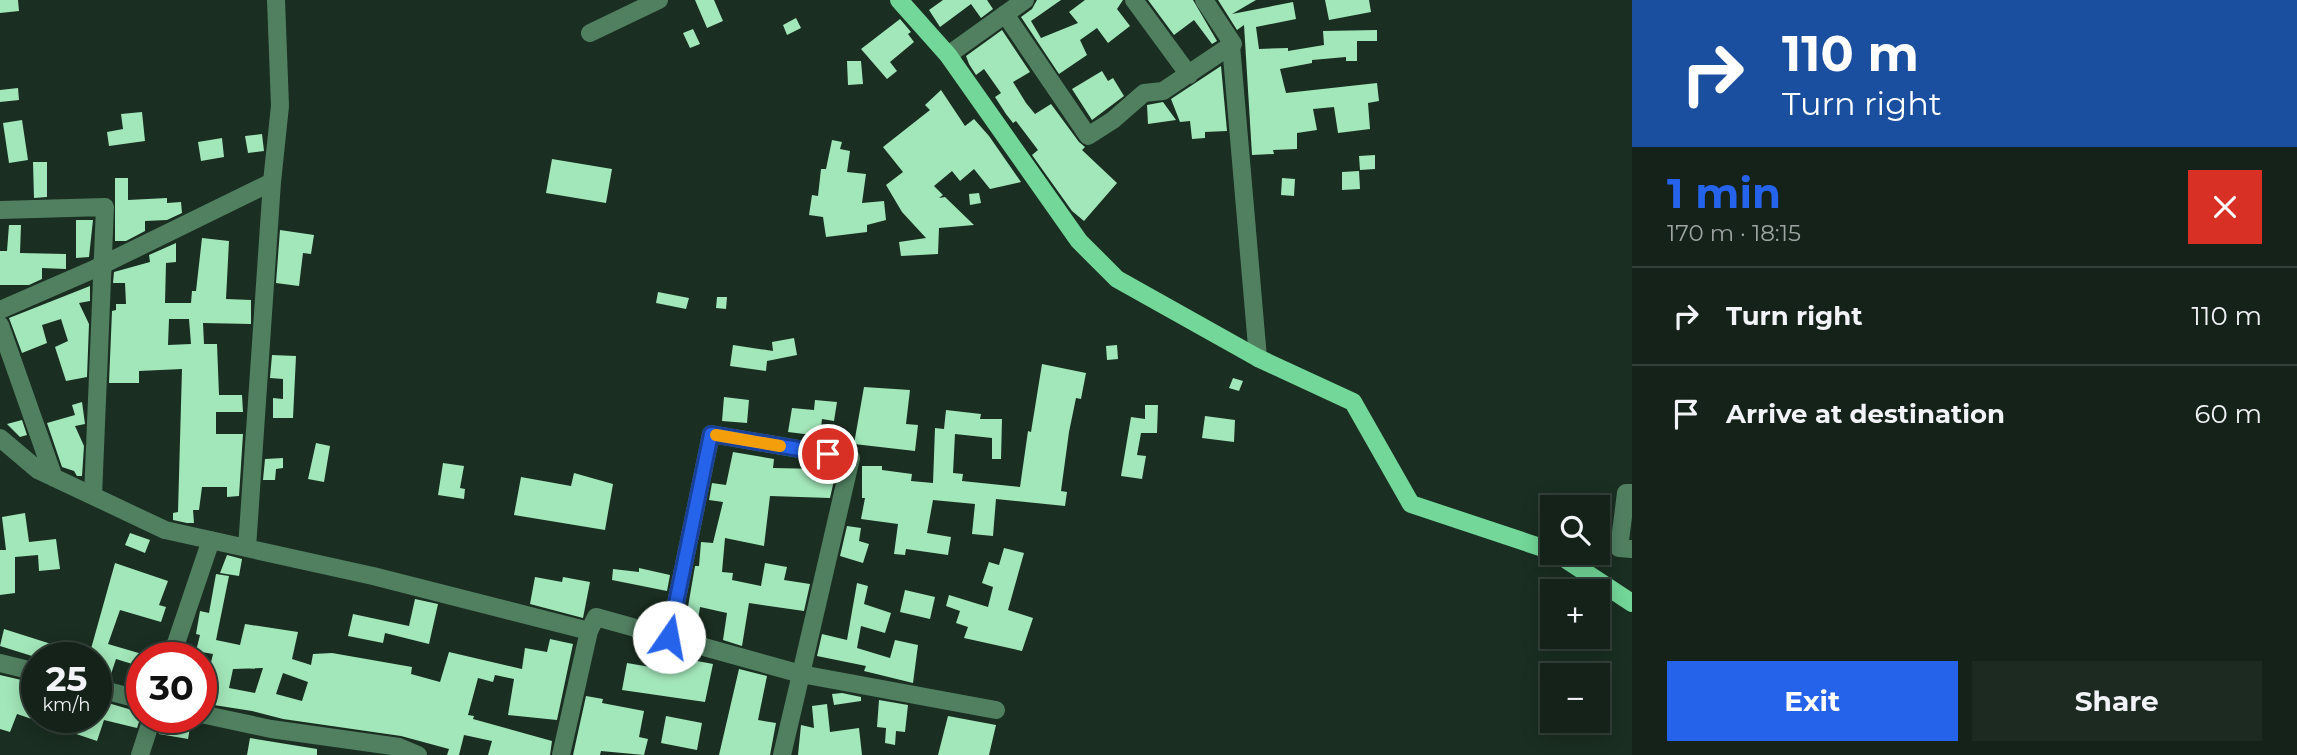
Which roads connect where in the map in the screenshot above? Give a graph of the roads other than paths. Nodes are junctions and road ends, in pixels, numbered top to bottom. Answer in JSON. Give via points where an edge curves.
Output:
{"nodes":[{"id":1,"x":276,"y":0,"type":"edge"},
{"id":2,"x":659,"y":0,"type":"edge"},
{"id":3,"x":1025,"y":0,"type":"edge"},
{"id":4,"x":1134,"y":0,"type":"edge"},
{"id":5,"x":1204,"y":0,"type":"edge"},
{"id":6,"x":905,"y":2,"type":"edge"},
{"id":7,"x":1004,"y":15,"type":"junction"},
{"id":8,"x":590,"y":33,"type":"dead end"},
{"id":9,"x":1231,"y":45,"type":"junction"},
{"id":10,"x":948,"y":55,"type":"junction"},
{"id":11,"x":1189,"y":75,"type":"junction"},
{"id":12,"x":272,"y":182,"type":"junction"},
{"id":13,"x":0,"y":210,"type":"edge"},
{"id":14,"x":102,"y":266,"type":"junction"},
{"id":15,"x":0,"y":310,"type":"edge"},
{"id":16,"x":0,"y":325,"type":"edge"},
{"id":17,"x":1258,"y":358,"type":"junction"},
{"id":18,"x":0,"y":438,"type":"edge"},
{"id":19,"x":54,"y":478,"type":"junction"},
{"id":20,"x":1632,"y":493,"type":"edge"},
{"id":21,"x":93,"y":496,"type":"junction"},
{"id":22,"x":211,"y":540,"type":"junction"},
{"id":23,"x":1540,"y":547,"type":"edge"},
{"id":24,"x":247,"y":548,"type":"junction"},
{"id":25,"x":1632,"y":549,"type":"edge"},
{"id":26,"x":1574,"y":565,"type":"edge"},
{"id":27,"x":1632,"y":603,"type":"edge"},
{"id":28,"x":589,"y":631,"type":"junction"},
{"id":29,"x":669,"y":637,"type":"junction"},
{"id":30,"x":177,"y":642,"type":"edge"},
{"id":31,"x":0,"y":663,"type":"edge"},
{"id":32,"x":21,"y":668,"type":"edge"},
{"id":33,"x":801,"y":674,"type":"junction"},
{"id":34,"x":996,"y":710,"type":"dead end"},
{"id":35,"x":217,"y":717,"type":"edge"},
{"id":36,"x":147,"y":733,"type":"edge"},
{"id":37,"x":397,"y":751,"type":"edge"},
{"id":38,"x":140,"y":755,"type":"edge"},
{"id":39,"x":418,"y":755,"type":"edge"},
{"id":40,"x":561,"y":755,"type":"edge"},
{"id":41,"x":782,"y":755,"type":"edge"}],
"edges":[{"from":1,"to":12,"type":"street","via":[[280,106]]},
{"from":2,"to":8,"type":"street"},
{"from":3,"to":7,"type":"street"},
{"from":4,"to":11,"type":"street"},
{"from":5,"to":9,"type":"street"},
{"from":6,"to":10,"type":"main road"},
{"from":7,"to":10,"type":"street"},
{"from":7,"to":11,"type":"street","via":[[1088,136],[1144,93],[1163,91]]},
{"from":9,"to":11,"type":"street"},
{"from":9,"to":17,"type":"street"},
{"from":10,"to":17,"type":"main road","via":[[1079,241],[1117,279]]},
{"from":12,"to":14,"type":"street"},
{"from":12,"to":24,"type":"street"},
{"from":13,"to":14,"type":"street","via":[[105,207]]},
{"from":14,"to":15,"type":"street"},
{"from":14,"to":21,"type":"street"},
{"from":16,"to":19,"type":"street"},
{"from":17,"to":23,"type":"main road","via":[[1353,402],[1411,504]]},
{"from":18,"to":19,"type":"street"},
{"from":19,"to":21,"type":"street"},
{"from":20,"to":25,"type":"street","via":[[1626,493],[1619,548]]},
{"from":21,"to":22,"type":"street","via":[[165,530]]},
{"from":22,"to":24,"type":"street"},
{"from":22,"to":30,"type":"street"},
{"from":24,"to":28,"type":"street"},
{"from":26,"to":27,"type":"main road"},
{"from":28,"to":29,"type":"street","via":[[596,617]]},
{"from":28,"to":40,"type":"street"},
{"from":29,"to":33,"type":"street"},
{"from":29,"to":33,"type":"street","via":[[711,434],[851,458]]},
{"from":31,"to":32,"type":"street"},
{"from":33,"to":34,"type":"street"},
{"from":33,"to":41,"type":"street"},
{"from":35,"to":37,"type":"street"},
{"from":36,"to":38,"type":"street"},
{"from":37,"to":39,"type":"street"}]}
